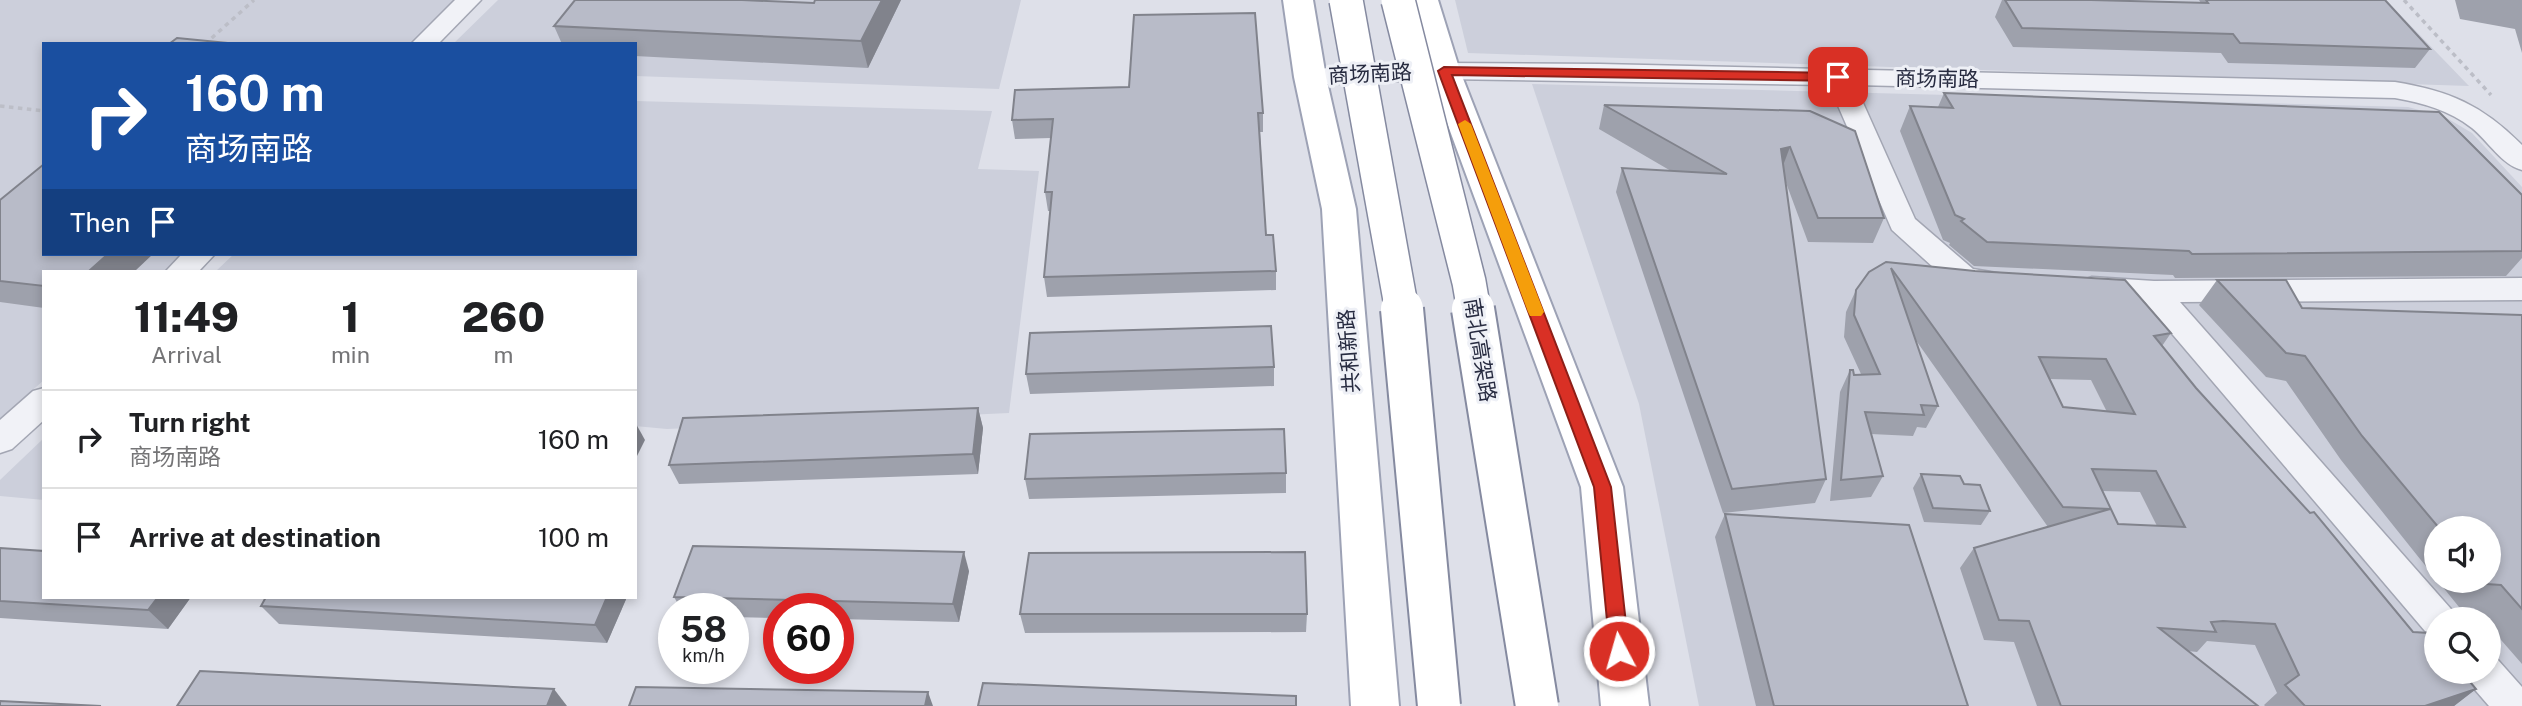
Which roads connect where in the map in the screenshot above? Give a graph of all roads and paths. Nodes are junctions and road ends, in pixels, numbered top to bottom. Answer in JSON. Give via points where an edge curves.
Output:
{"nodes":[{"id":1,"x":254,"y":0,"type":"edge"},
{"id":2,"x":469,"y":0,"type":"edge"},
{"id":3,"x":1298,"y":0,"type":"edge"},
{"id":4,"x":1346,"y":0,"type":"edge"},
{"id":5,"x":1398,"y":0,"type":"edge"},
{"id":6,"x":1423,"y":0,"type":"edge"},
{"id":7,"x":2404,"y":0,"type":"edge"},
{"id":8,"x":207,"y":42,"type":"edge"},
{"id":9,"x":425,"y":42,"type":"edge"},
{"id":10,"x":1444,"y":71,"type":"junction"},
{"id":11,"x":1310,"y":77,"type":"junction"},
{"id":12,"x":1838,"y":77,"type":"junction"},
{"id":13,"x":2495,"y":99,"type":"dead end"},
{"id":14,"x":0,"y":106,"type":"edge"},
{"id":15,"x":42,"y":111,"type":"edge"},
{"id":16,"x":2522,"y":161,"type":"edge"},
{"id":17,"x":198,"y":256,"type":"edge"},
{"id":18,"x":182,"y":270,"type":"edge"},
{"id":19,"x":2019,"y":283,"type":"edge"},
{"id":20,"x":2059,"y":286,"type":"edge"},
{"id":21,"x":2522,"y":289,"type":"edge"},
{"id":22,"x":2154,"y":292,"type":"junction"},
{"id":23,"x":42,"y":402,"type":"edge"},
{"id":24,"x":0,"y":440,"type":"edge"},
{"id":25,"x":2427,"y":607,"type":"edge"},
{"id":26,"x":2495,"y":684,"type":"edge"},
{"id":27,"x":1375,"y":706,"type":"edge"},
{"id":28,"x":1439,"y":706,"type":"edge"},
{"id":29,"x":1537,"y":706,"type":"edge"},
{"id":30,"x":1625,"y":706,"type":"edge"},
{"id":31,"x":2514,"y":706,"type":"edge"}],
"edges":[{"from":1,"to":8,"type":"path"},
{"from":2,"to":9,"type":"street"},
{"from":3,"to":11,"type":"main road","name":"共和新路"},
{"from":4,"to":28,"type":"main road","bridge":true,"via":[[1401,301]]},
{"from":5,"to":29,"type":"main road","name":"南北高架路","bridge":true,"via":[[1469,282]]},
{"from":6,"to":10,"type":"main road"},
{"from":7,"to":13,"type":"path"},
{"from":10,"to":11,"type":"street","name":"商场南路"},
{"from":10,"to":12,"type":"street","name":"商场南路"},
{"from":10,"to":30,"type":"main road","via":[[1602,487]]},
{"from":11,"to":27,"type":"main road","name":"共和新路","via":[[1339,209]]},
{"from":12,"to":16,"type":"street","name":"商场南路","via":[[2395,90],[2430,95],[2460,106],[2488,125]]},
{"from":12,"to":19,"type":"street","via":[[1902,223],[1917,242],[1944,258],[1965,279]]},
{"from":14,"to":15,"type":"path"},
{"from":17,"to":18,"type":"street"},
{"from":20,"to":22,"type":"street"},
{"from":21,"to":22,"type":"street"},
{"from":22,"to":25,"type":"street"},
{"from":23,"to":24,"type":"street"},
{"from":26,"to":31,"type":"street"}]}
